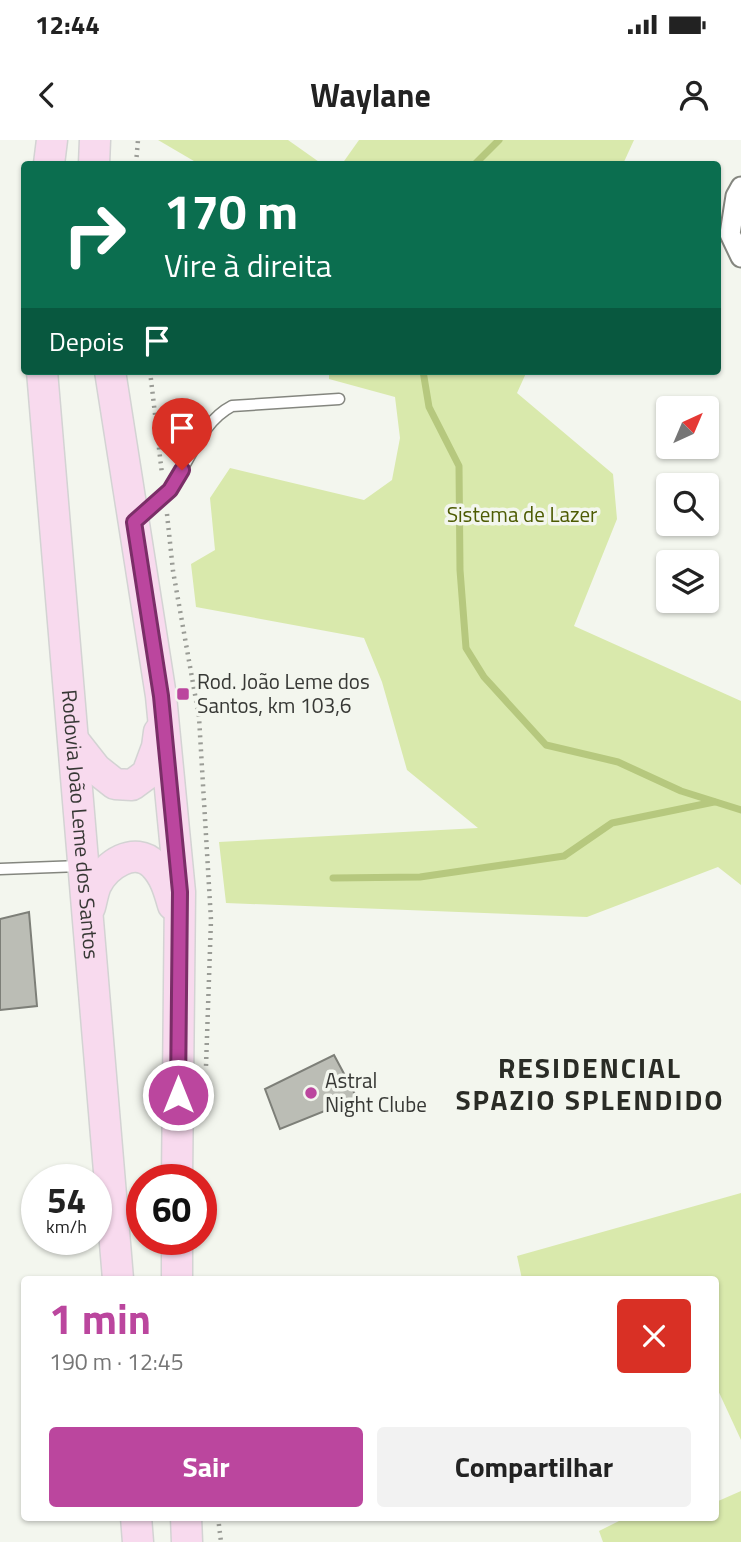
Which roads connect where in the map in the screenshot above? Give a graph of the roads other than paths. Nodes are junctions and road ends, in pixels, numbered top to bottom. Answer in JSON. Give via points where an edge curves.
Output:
{"nodes":[{"id":1,"x":52,"y":140,"type":"edge"},
{"id":2,"x":95,"y":140,"type":"edge"},
{"id":3,"x":49,"y":161,"type":"edge"},
{"id":4,"x":94,"y":161,"type":"edge"},
{"id":5,"x":741,"y":187,"type":"edge"},
{"id":6,"x":741,"y":257,"type":"edge"},
{"id":7,"x":42,"y":375,"type":"edge"},
{"id":8,"x":111,"y":375,"type":"edge"},
{"id":9,"x":340,"y":399,"type":"dead end"},
{"id":10,"x":134,"y":522,"type":"junction"},
{"id":11,"x":163,"y":712,"type":"junction"},
{"id":12,"x":74,"y":741,"type":"junction"},
{"id":13,"x":84,"y":866,"type":"junction"},
{"id":14,"x":0,"y":869,"type":"edge"},
{"id":15,"x":88,"y":914,"type":"junction"},
{"id":16,"x":179,"y":929,"type":"junction"},
{"id":17,"x":177,"y":1164,"type":"edge"},
{"id":18,"x":177,"y":1255,"type":"edge"},
{"id":19,"x":117,"y":1276,"type":"edge"},
{"id":20,"x":177,"y":1276,"type":"edge"},
{"id":21,"x":136,"y":1521,"type":"edge"},
{"id":22,"x":186,"y":1521,"type":"edge"},
{"id":23,"x":138,"y":1542,"type":"edge"},
{"id":24,"x":187,"y":1542,"type":"edge"}],
"edges":[{"from":1,"to":3,"type":"main road"},
{"from":2,"to":4,"type":"main road"},
{"from":5,"to":6,"type":"street","via":[[730,234]]},
{"from":7,"to":12,"type":"main road","name":"Rodovia João Leme dos Santos"},
{"from":8,"to":10,"type":"main road"},
{"from":9,"to":10,"type":"lane","via":[[232,406],[218,413],[170,490]]},
{"from":10,"to":11,"type":"main road"},
{"from":11,"to":12,"type":"main road","via":[[147,774],[132,785],[115,784]]},
{"from":11,"to":16,"type":"main road","via":[[180,892]]},
{"from":12,"to":13,"type":"main road","name":"Rodovia João Leme dos Santos"},
{"from":13,"to":14,"type":"lane"},
{"from":13,"to":15,"type":"main road","name":"Rodovia João Leme dos Santos"},
{"from":15,"to":16,"type":"main road","via":[[96,885],[107,869],[131,856],[153,863],[164,879]]},
{"from":15,"to":19,"type":"main road","name":"Rodovia João Leme dos Santos"},
{"from":16,"to":17,"type":"main road"},
{"from":18,"to":20,"type":"main road"},
{"from":21,"to":23,"type":"main road"},
{"from":22,"to":24,"type":"main road"}]}
